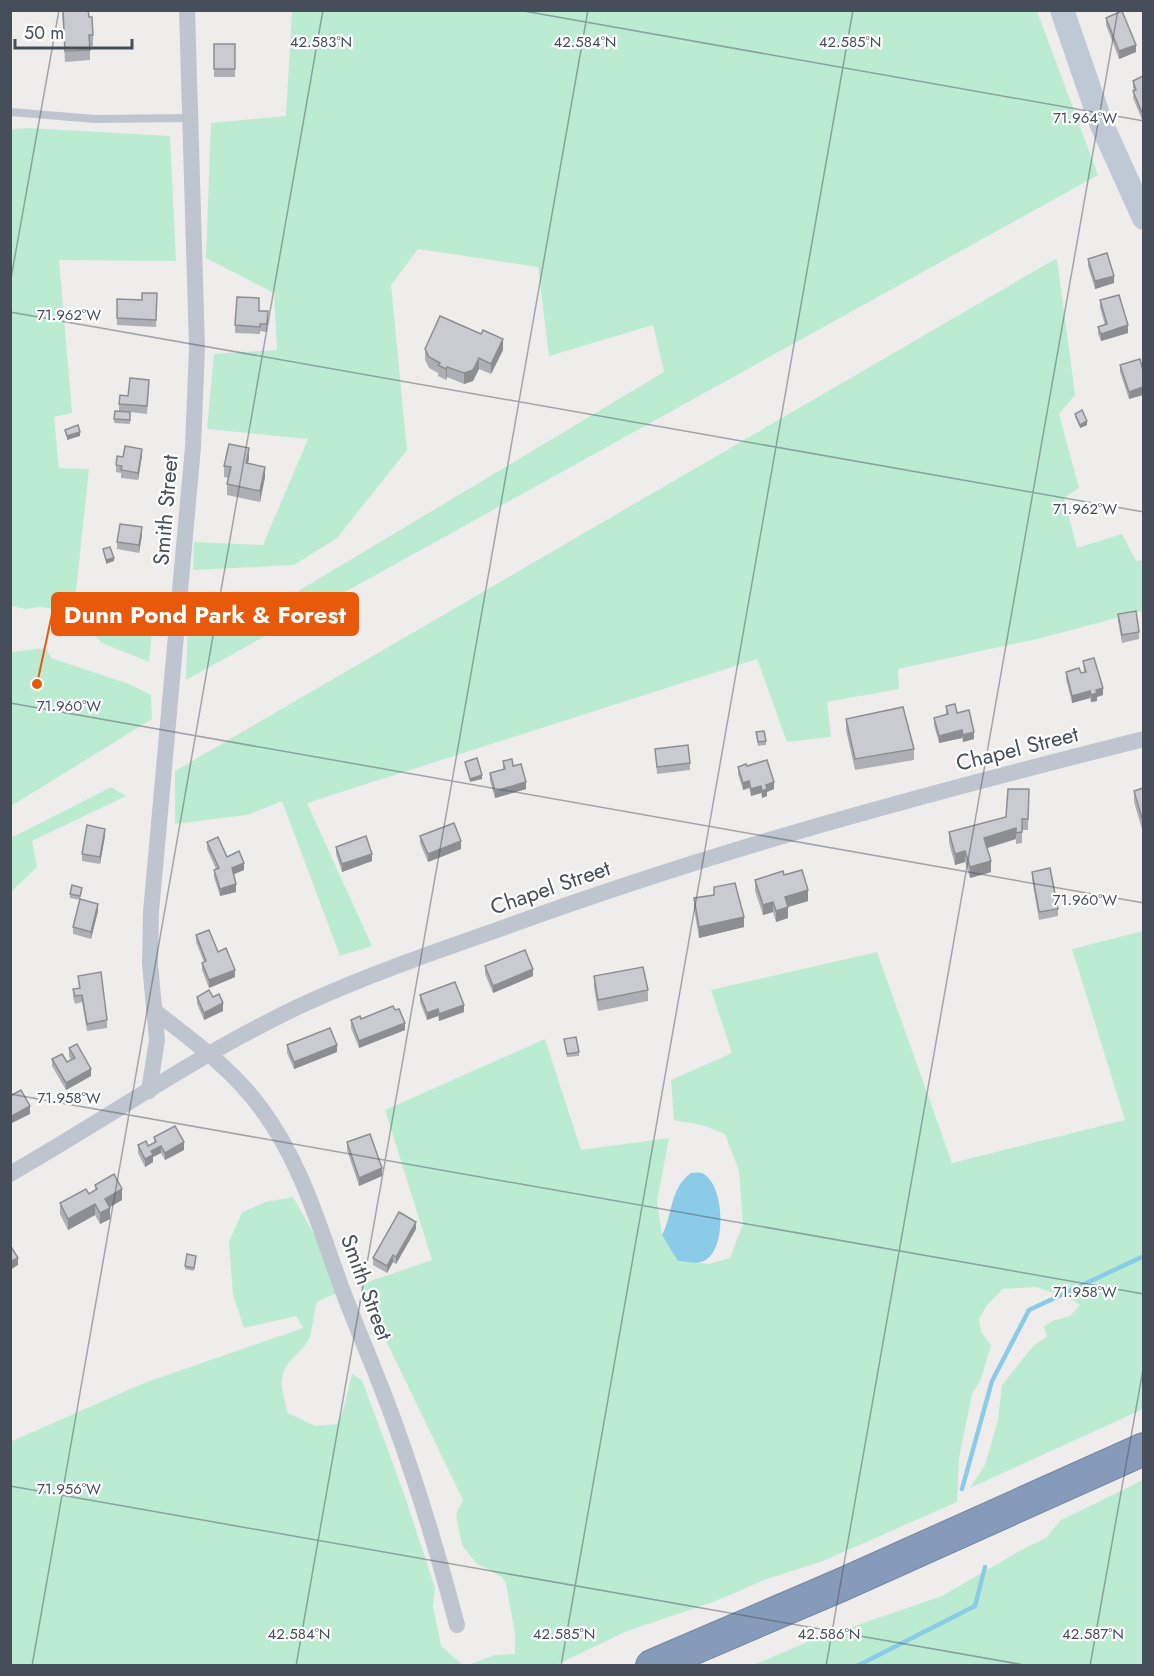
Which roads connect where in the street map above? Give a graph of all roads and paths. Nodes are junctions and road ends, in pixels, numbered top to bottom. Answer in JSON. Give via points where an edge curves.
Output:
{"nodes":[{"id":1,"x":187,"y":10,"type":"edge"},
{"id":2,"x":1062,"y":10,"type":"edge"},
{"id":3,"x":10,"y":112,"type":"edge"},
{"id":4,"x":191,"y":118,"type":"junction"},
{"id":5,"x":1143,"y":218,"type":"edge"},
{"id":6,"x":1143,"y":739,"type":"edge"},
{"id":7,"x":156,"y":1012,"type":"junction"},
{"id":8,"x":209,"y":1053,"type":"junction"},
{"id":9,"x":149,"y":1091,"type":"junction"},
{"id":10,"x":10,"y":1174,"type":"edge"},
{"id":11,"x":1143,"y":1449,"type":"edge"},
{"id":12,"x":457,"y":1624,"type":"dead end"},
{"id":13,"x":652,"y":1665,"type":"edge"}],
"edges":[{"from":1,"to":4,"type":"street","name":"Smith Street"},
{"from":2,"to":5,"type":"main road","via":[[1101,123]]},
{"from":3,"to":4,"type":"lane","via":[[95,118]]},
{"from":4,"to":7,"type":"street","name":"Smith Street","via":[[197,348],[193,447],[151,912],[150,964]]},
{"from":6,"to":8,"type":"street","name":"Chapel Street","via":[[836,819],[620,886],[355,983]]},
{"from":7,"to":8,"type":"street","name":"Smith Street"},
{"from":7,"to":9,"type":"street","name":"Smith Street","via":[[156,1052]]},
{"from":8,"to":9,"type":"street","name":"Chapel Street"},
{"from":8,"to":12,"type":"street","name":"Smith Street","via":[[259,1106],[300,1173],[409,1464]]},
{"from":9,"to":10,"type":"street","name":"Chapel Street"},
{"from":11,"to":13,"type":"highway"}]}
